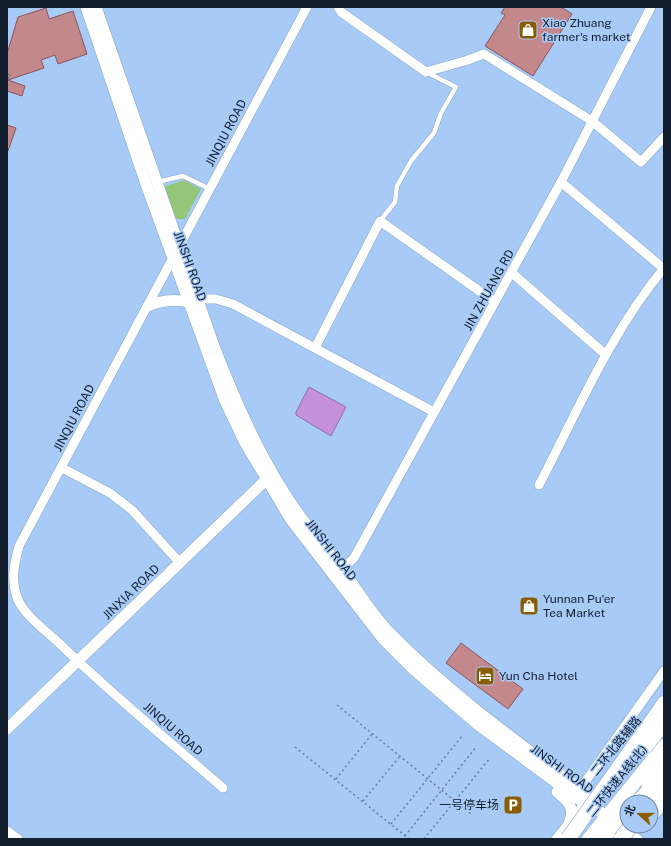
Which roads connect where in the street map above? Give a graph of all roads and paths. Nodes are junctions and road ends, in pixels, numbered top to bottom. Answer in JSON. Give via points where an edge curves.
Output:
{"nodes":[{"id":1,"x":86,"y":7,"type":"edge"},
{"id":2,"x":96,"y":7,"type":"edge"},
{"id":3,"x":307,"y":7,"type":"edge"},
{"id":4,"x":338,"y":7,"type":"edge"},
{"id":5,"x":651,"y":7,"type":"edge"},
{"id":6,"x":426,"y":72,"type":"junction"},
{"id":7,"x":592,"y":121,"type":"junction"},
{"id":8,"x":664,"y":137,"type":"edge"},
{"id":9,"x":561,"y":182,"type":"junction"},
{"id":10,"x":156,"y":183,"type":"junction"},
{"id":11,"x":210,"y":189,"type":"junction"},
{"id":12,"x":380,"y":221,"type":"junction"},
{"id":13,"x":180,"y":245,"type":"junction"},
{"id":14,"x":173,"y":256,"type":"junction"},
{"id":15,"x":664,"y":268,"type":"edge"},
{"id":16,"x":512,"y":273,"type":"junction"},
{"id":17,"x":194,"y":300,"type":"junction"},
{"id":18,"x":496,"y":302,"type":"junction"},
{"id":19,"x":148,"y":306,"type":"junction"},
{"id":20,"x":315,"y":348,"type":"junction"},
{"id":21,"x":606,"y":355,"type":"junction"},
{"id":22,"x":434,"y":412,"type":"junction"},
{"id":23,"x":62,"y":468,"type":"junction"},
{"id":24,"x":269,"y":477,"type":"junction"},
{"id":25,"x":539,"y":486,"type":"dead end"},
{"id":26,"x":180,"y":563,"type":"junction"},
{"id":27,"x":338,"y":572,"type":"junction"},
{"id":28,"x":77,"y":661,"type":"junction"},
{"id":29,"x":664,"y":671,"type":"edge"},
{"id":30,"x":337,"y":705,"type":"dead end"},
{"id":31,"x":664,"y":705,"type":"edge"},
{"id":32,"x":664,"y":723,"type":"edge"},
{"id":33,"x":7,"y":729,"type":"edge"},
{"id":34,"x":372,"y":734,"type":"junction"},
{"id":35,"x":462,"y":736,"type":"dead end"},
{"id":36,"x":664,"y":739,"type":"edge"},
{"id":37,"x":504,"y":743,"type":"junction"},
{"id":38,"x":664,"y":746,"type":"edge"},
{"id":39,"x":295,"y":747,"type":"dead end"},
{"id":40,"x":476,"y":748,"type":"dead end"},
{"id":41,"x":400,"y":756,"type":"junction"},
{"id":42,"x":490,"y":758,"type":"dead end"},
{"id":43,"x":664,"y":763,"type":"edge"},
{"id":44,"x":664,"y":774,"type":"edge"},
{"id":45,"x":336,"y":779,"type":"junction"},
{"id":46,"x":427,"y":779,"type":"junction"},
{"id":47,"x":664,"y":780,"type":"edge"},
{"id":48,"x":598,"y":786,"type":"junction"},
{"id":49,"x":664,"y":786,"type":"edge"},
{"id":50,"x":223,"y":788,"type":"dead end"},
{"id":51,"x":580,"y":789,"type":"junction"},
{"id":52,"x":441,"y":790,"type":"junction"},
{"id":53,"x":639,"y":794,"type":"edge"},
{"id":54,"x":643,"y":794,"type":"edge"},
{"id":55,"x":645,"y":794,"type":"edge"},
{"id":56,"x":654,"y":794,"type":"edge"},
{"id":57,"x":656,"y":794,"type":"edge"},
{"id":58,"x":587,"y":800,"type":"junction"},
{"id":59,"x":363,"y":801,"type":"junction"},
{"id":60,"x":455,"y":801,"type":"junction"},
{"id":61,"x":470,"y":814,"type":"dead end"},
{"id":62,"x":569,"y":822,"type":"junction"},
{"id":63,"x":619,"y":823,"type":"edge"},
{"id":64,"x":391,"y":824,"type":"junction"},
{"id":65,"x":7,"y":831,"type":"edge"},
{"id":66,"x":619,"y":832,"type":"edge"},
{"id":67,"x":619,"y":833,"type":"edge"},
{"id":68,"x":405,"y":836,"type":"junction"},
{"id":69,"x":18,"y":839,"type":"edge"},
{"id":70,"x":409,"y":839,"type":"edge"},
{"id":71,"x":424,"y":839,"type":"edge"},
{"id":72,"x":556,"y":839,"type":"edge"},
{"id":73,"x":569,"y":839,"type":"edge"},
{"id":74,"x":589,"y":839,"type":"edge"},
{"id":75,"x":602,"y":839,"type":"edge"}],
"edges":[{"from":1,"to":14,"type":"street","name":"JINSHI ROAD"},
{"from":2,"to":10,"type":"street","name":"JINSHI ROAD"},
{"from":3,"to":11,"type":"street","name":"JINQIU ROAD"},
{"from":4,"to":6,"type":"street","via":[[341,12]]},
{"from":5,"to":7,"type":"street","name":"JIN ZHUANG RD"},
{"from":6,"to":7,"type":"street","via":[[484,54]]},
{"from":6,"to":12,"type":"lane","via":[[456,87],[434,133],[411,161],[397,186],[395,202]]},
{"from":7,"to":8,"type":"street","via":[[641,162]]},
{"from":7,"to":9,"type":"street","name":"JIN ZHUANG RD"},
{"from":9,"to":15,"type":"street"},
{"from":9,"to":16,"type":"street","name":"JIN ZHUANG RD"},
{"from":10,"to":11,"type":"lane","via":[[183,176]]},
{"from":10,"to":13,"type":"street","name":"JINSHI ROAD"},
{"from":11,"to":13,"type":"street","name":"JINQIU ROAD"},
{"from":12,"to":18,"type":"street"},
{"from":12,"to":20,"type":"street"},
{"from":13,"to":14,"type":"street","name":"JINQIU ROAD"},
{"from":13,"to":17,"type":"street","name":"JINSHI ROAD"},
{"from":14,"to":17,"type":"street","name":"JINSHI ROAD"},
{"from":14,"to":19,"type":"street","name":"JINQIU ROAD"},
{"from":15,"to":21,"type":"street","via":[[646,289]]},
{"from":16,"to":18,"type":"street","name":"JIN ZHUANG RD"},
{"from":16,"to":21,"type":"street"},
{"from":17,"to":19,"type":"street","via":[[168,300]]},
{"from":17,"to":20,"type":"street","via":[[216,299],[233,304]]},
{"from":17,"to":24,"type":"street","name":"JINSHI ROAD"},
{"from":18,"to":22,"type":"street","name":"JIN ZHUANG RD"},
{"from":19,"to":23,"type":"street","name":"JINQIU ROAD"},
{"from":20,"to":22,"type":"street"},
{"from":21,"to":25,"type":"street"},
{"from":22,"to":27,"type":"street","name":"JIN ZHUANG RD","via":[[354,558]]},
{"from":23,"to":26,"type":"street","via":[[110,493],[132,510]]},
{"from":23,"to":28,"type":"street","name":"JINQIU ROAD","via":[[19,546],[14,564],[14,584],[20,602],[31,616]]},
{"from":24,"to":26,"type":"street","name":"JINXIA ROAD"},
{"from":24,"to":27,"type":"street","name":"JINSHI ROAD","via":[[300,515]]},
{"from":26,"to":28,"type":"street","name":"JINXIA ROAD"},
{"from":27,"to":37,"type":"street","name":"JINSHI ROAD","via":[[386,643],[477,724]]},
{"from":27,"to":51,"type":"street","name":"JINSHI ROAD","via":[[390,633],[422,663],[484,718]]},
{"from":28,"to":33,"type":"street","name":"JINXIA ROAD"},
{"from":28,"to":50,"type":"street","name":"JINQIU ROAD"},
{"from":29,"to":51,"type":"street"},
{"from":30,"to":34,"type":"path"},
{"from":31,"to":48,"type":"street","name":"二环北路辅路"},
{"from":31,"to":73,"type":"highway","bridge":true},
{"from":32,"to":73,"type":"highway","name":"二环快速A线(北)","bridge":true},
{"from":34,"to":41,"type":"path"},
{"from":34,"to":45,"type":"path"},
{"from":35,"to":46,"type":"path"},
{"from":36,"to":48,"type":"main road","via":[[620,767]]},
{"from":37,"to":58,"type":"street","name":"JINSHI ROAD"},
{"from":37,"to":62,"type":"street","via":[[518,763],[567,800],[572,812]]},
{"from":38,"to":54,"type":"main road"},
{"from":39,"to":45,"type":"path"},
{"from":40,"to":52,"type":"path"},
{"from":41,"to":46,"type":"path"},
{"from":41,"to":59,"type":"path"},
{"from":42,"to":60,"type":"path"},
{"from":43,"to":53,"type":"main road"},
{"from":44,"to":55,"type":"highway"},
{"from":45,"to":59,"type":"path"},
{"from":46,"to":52,"type":"path"},
{"from":46,"to":64,"type":"path"},
{"from":47,"to":56,"type":"highway"},
{"from":48,"to":58,"type":"street","name":"二环北路辅路"},
{"from":49,"to":57,"type":"highway"},
{"from":51,"to":58,"type":"street","name":"JINSHI ROAD"},
{"from":52,"to":60,"type":"path"},
{"from":52,"to":68,"type":"path"},
{"from":58,"to":62,"type":"street","name":"二环北路辅路"},
{"from":58,"to":63,"type":"street","name":"JINSHI ROAD"},
{"from":59,"to":64,"type":"path"},
{"from":60,"to":61,"type":"path"},
{"from":60,"to":71,"type":"path"},
{"from":62,"to":72,"type":"street","name":"二环北路辅路"},
{"from":64,"to":68,"type":"path"},
{"from":65,"to":69,"type":"street"},
{"from":66,"to":74,"type":"main road"},
{"from":67,"to":75,"type":"main road"},
{"from":68,"to":70,"type":"path"}]}
